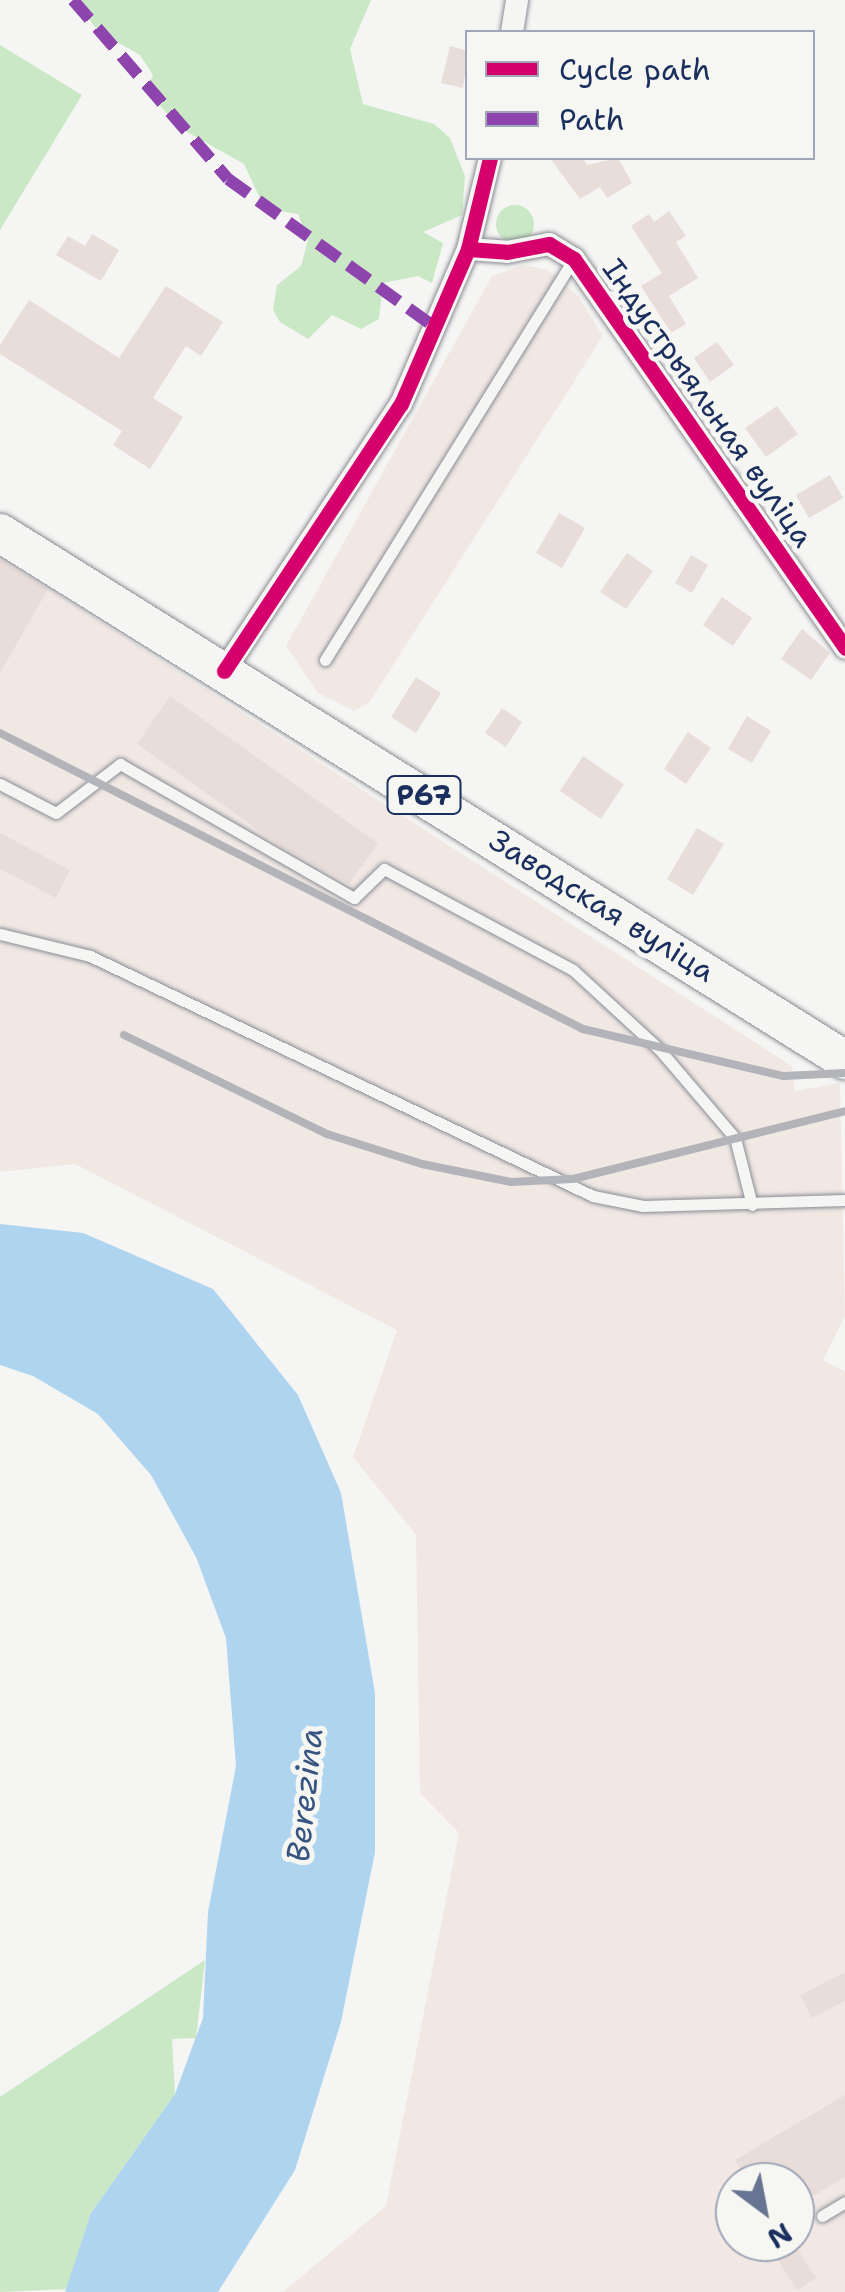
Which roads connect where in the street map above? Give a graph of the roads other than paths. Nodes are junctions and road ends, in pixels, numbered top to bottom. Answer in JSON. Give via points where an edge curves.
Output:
{"nodes":[{"id":1,"x":517,"y":0,"type":"edge"},
{"id":2,"x":512,"y":30,"type":"edge"},
{"id":3,"x":490,"y":160,"type":"edge"},
{"id":4,"x":468,"y":248,"type":"junction"},
{"id":5,"x":574,"y":260,"type":"junction"},
{"id":6,"x":0,"y":533,"type":"edge"},
{"id":7,"x":845,"y":648,"type":"edge"},
{"id":8,"x":325,"y":660,"type":"dead end"},
{"id":9,"x":224,"y":671,"type":"junction"},
{"id":10,"x":0,"y":784,"type":"edge"},
{"id":11,"x":0,"y":934,"type":"edge"},
{"id":12,"x":845,"y":1060,"type":"edge"},
{"id":13,"x":845,"y":1200,"type":"edge"},
{"id":14,"x":752,"y":1205,"type":"junction"},
{"id":15,"x":845,"y":2202,"type":"edge"},
{"id":16,"x":822,"y":2216,"type":"dead end"}],
"edges":[{"from":1,"to":2,"type":"street"},
{"from":3,"to":4,"type":"street"},
{"from":4,"to":5,"type":"street","name":"Індустрыяльная вуліца","via":[[507,252],[549,244]]},
{"from":4,"to":9,"type":"street","via":[[401,404]]},
{"from":5,"to":7,"type":"street","name":"Індустрыяльная вуліца"},
{"from":5,"to":8,"type":"lane"},
{"from":6,"to":9,"type":"main road","name":"Заводская вуліца","number":"Р67"},
{"from":9,"to":12,"type":"main road","name":"Заводская вуліца","number":"Р67"},
{"from":10,"to":14,"type":"lane","via":[[56,814],[120,764],[354,898],[384,869],[573,970],[658,1049],[735,1138]]},
{"from":11,"to":14,"type":"lane","via":[[90,956],[594,1196],[643,1206]]},
{"from":13,"to":14,"type":"lane"},
{"from":15,"to":16,"type":"lane"}]}
